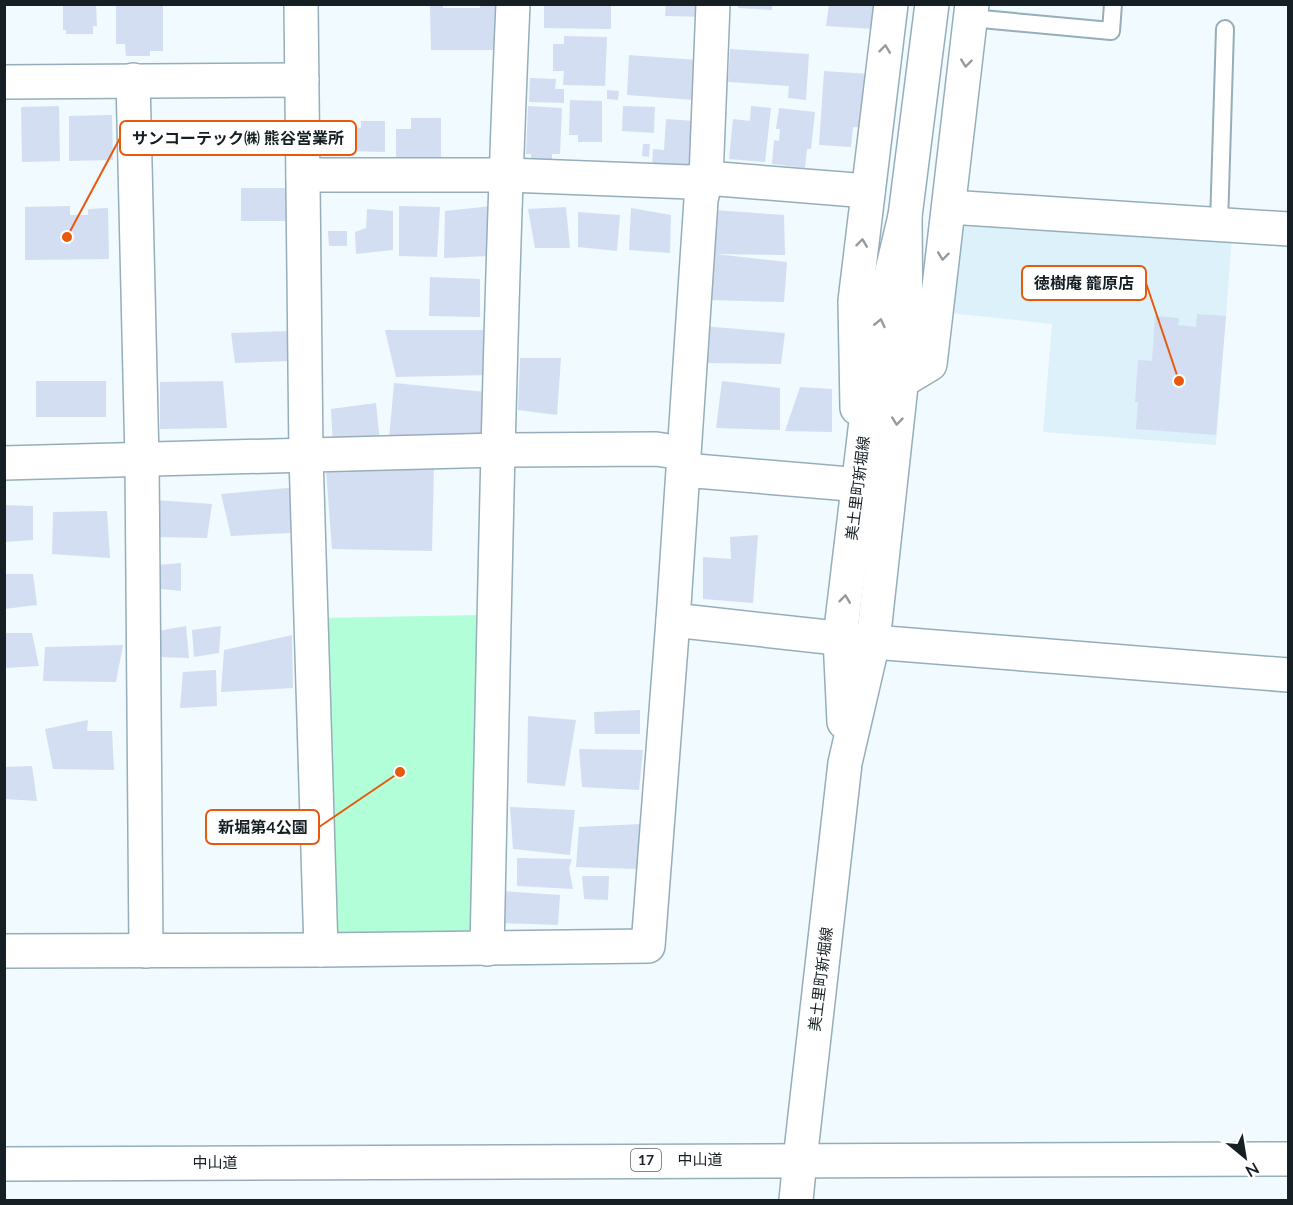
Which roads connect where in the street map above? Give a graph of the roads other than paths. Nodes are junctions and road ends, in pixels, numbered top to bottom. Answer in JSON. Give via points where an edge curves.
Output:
{"nodes":[{"id":1,"x":301,"y":4,"type":"edge"},
{"id":2,"x":513,"y":4,"type":"edge"},
{"id":3,"x":713,"y":4,"type":"edge"},
{"id":4,"x":891,"y":4,"type":"edge"},
{"id":5,"x":932,"y":4,"type":"edge"},
{"id":6,"x":1113,"y":4,"type":"edge"},
{"id":7,"x":971,"y":11,"type":"edge"},
{"id":8,"x":1225,"y":29,"type":"dead end"},
{"id":9,"x":133,"y":80,"type":"junction"},
{"id":10,"x":302,"y":80,"type":"junction"},
{"id":11,"x":4,"y":82,"type":"edge"},
{"id":12,"x":303,"y":175,"type":"junction"},
{"id":13,"x":506,"y":175,"type":"junction"},
{"id":14,"x":706,"y":178,"type":"junction"},
{"id":15,"x":868,"y":191,"type":"junction"},
{"id":16,"x":949,"y":207,"type":"junction"},
{"id":17,"x":1219,"y":224,"type":"junction"},
{"id":18,"x":1288,"y":230,"type":"edge"},
{"id":19,"x":886,"y":380,"type":"junction"},
{"id":20,"x":498,"y":450,"type":"junction"},
{"id":21,"x":306,"y":455,"type":"junction"},
{"id":22,"x":142,"y":460,"type":"junction"},
{"id":23,"x":683,"y":461,"type":"junction"},
{"id":24,"x":4,"y":463,"type":"edge"},
{"id":25,"x":874,"y":486,"type":"junction"},
{"id":26,"x":673,"y":620,"type":"junction"},
{"id":27,"x":840,"y":638,"type":"junction"},
{"id":28,"x":873,"y":642,"type":"junction"},
{"id":29,"x":1288,"y":675,"type":"edge"},
{"id":30,"x":845,"y":763,"type":"junction"},
{"id":31,"x":487,"y":949,"type":"junction"},
{"id":32,"x":321,"y":950,"type":"junction"},
{"id":33,"x":4,"y":951,"type":"edge"},
{"id":34,"x":146,"y":951,"type":"junction"},
{"id":35,"x":1288,"y":1159,"type":"edge"},
{"id":36,"x":800,"y":1160,"type":"junction"},
{"id":37,"x":4,"y":1164,"type":"edge"},
{"id":38,"x":796,"y":1200,"type":"edge"}],
"edges":[{"from":1,"to":10,"type":"main road"},
{"from":2,"to":13,"type":"main road"},
{"from":3,"to":14,"type":"main road"},
{"from":15,"to":4,"type":"main road","one_way":true},
{"from":5,"to":19,"type":"main road","name":"美土里町新堀線","via":[[905,216],[906,340]]},
{"from":6,"to":7,"type":"lane","via":[[1112,31]]},
{"from":7,"to":16,"type":"main road","one_way":true},
{"from":8,"to":17,"type":"lane"},
{"from":9,"to":10,"type":"main road"},
{"from":9,"to":11,"type":"main road"},
{"from":9,"to":22,"type":"main road"},
{"from":10,"to":12,"type":"main road"},
{"from":12,"to":13,"type":"main road"},
{"from":12,"to":21,"type":"main road"},
{"from":13,"to":14,"type":"main road","via":[[690,182]]},
{"from":13,"to":20,"type":"main road"},
{"from":14,"to":15,"type":"main road"},
{"from":14,"to":23,"type":"main road","via":[[701,200]]},
{"from":25,"to":15,"type":"main road","one_way":true,"via":[[855,301]]},
{"from":16,"to":17,"type":"main road"},
{"from":16,"to":19,"type":"main road","one_way":true,"via":[[930,364]]},
{"from":17,"to":18,"type":"main road"},
{"from":19,"to":25,"type":"main road","name":"美土里町新堀線"},
{"from":20,"to":21,"type":"main road"},
{"from":20,"to":23,"type":"main road","via":[[656,449]]},
{"from":20,"to":31,"type":"main road"},
{"from":21,"to":22,"type":"main road"},
{"from":21,"to":32,"type":"main road"},
{"from":22,"to":24,"type":"main road"},
{"from":22,"to":34,"type":"main road"},
{"from":23,"to":25,"type":"main road"},
{"from":23,"to":26,"type":"main road"},
{"from":27,"to":25,"type":"main road","name":"美土里町新堀線","one_way":true},
{"from":25,"to":28,"type":"main road","name":"美土里町新堀線"},
{"from":26,"to":27,"type":"main road"},
{"from":26,"to":31,"type":"main road","via":[[648,946]]},
{"from":27,"to":28,"type":"main road"},
{"from":27,"to":30,"type":"main road","name":"美土里町新堀線"},
{"from":28,"to":29,"type":"main road"},
{"from":28,"to":30,"type":"main road","name":"美土里町新堀線"},
{"from":30,"to":36,"type":"main road","name":"美土里町新堀線"},
{"from":31,"to":32,"type":"main road"},
{"from":32,"to":34,"type":"main road"},
{"from":33,"to":34,"type":"main road"},
{"from":35,"to":36,"type":"main road","name":"中山道","number":"17"},
{"from":36,"to":37,"type":"main road","name":"中山道","number":"17"},
{"from":36,"to":38,"type":"main road","name":"美土里町新堀線"}]}
